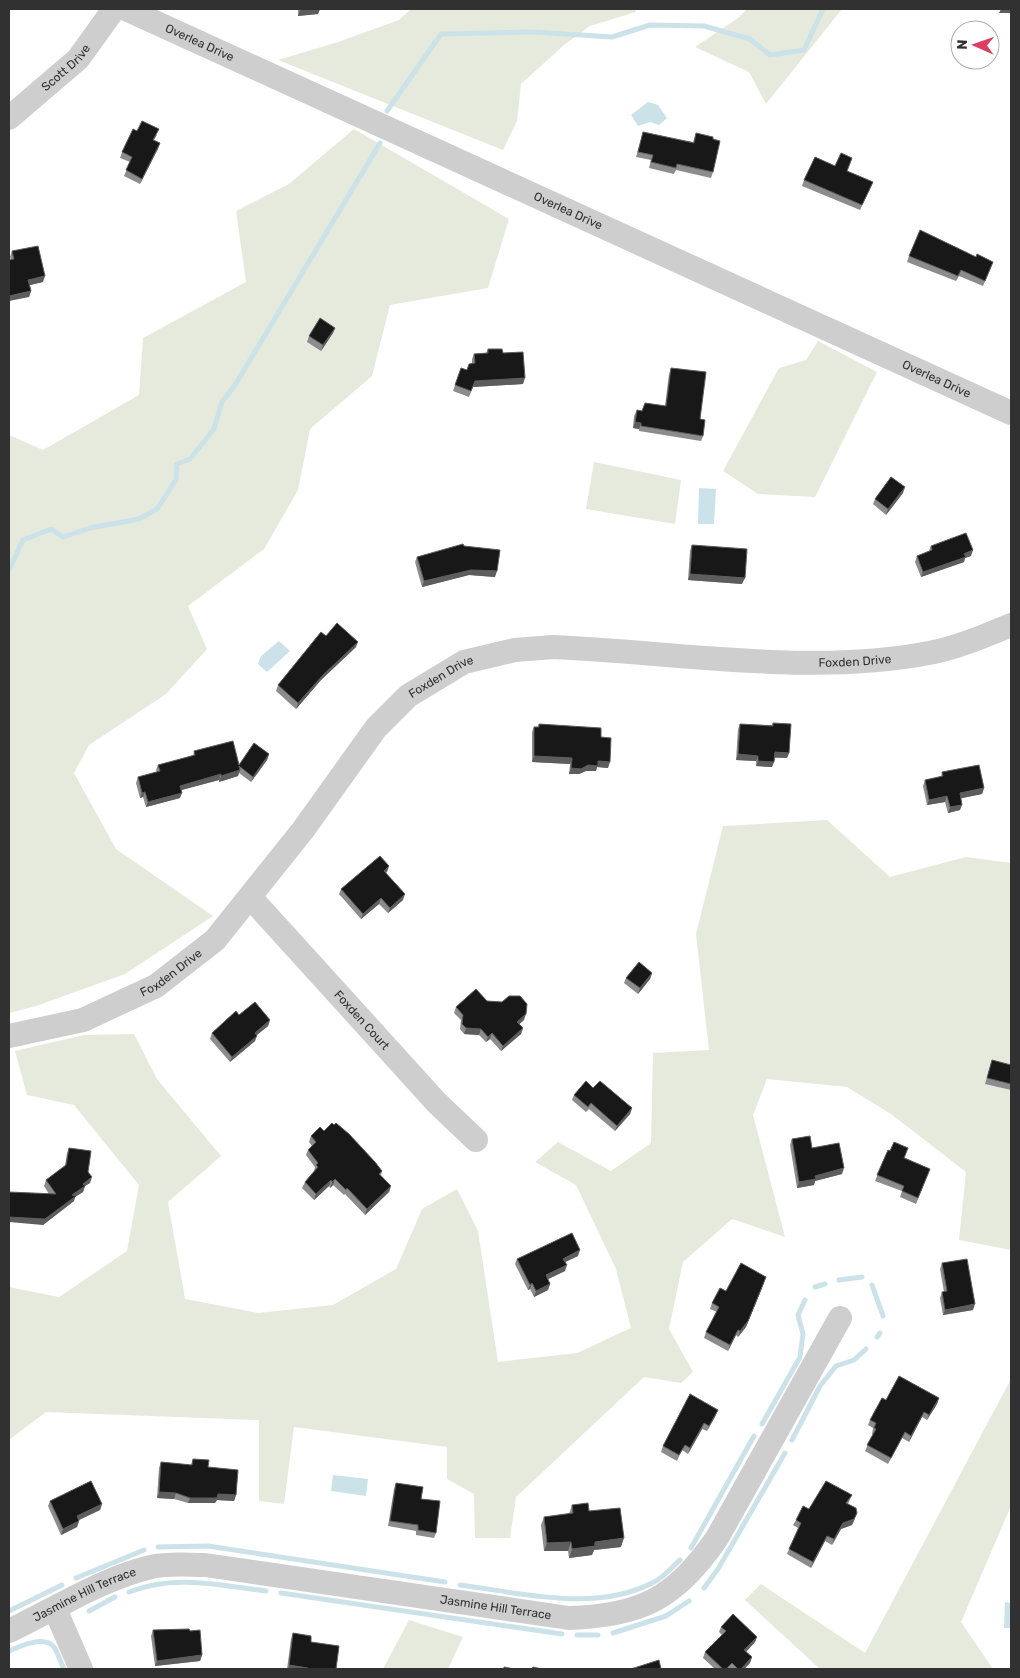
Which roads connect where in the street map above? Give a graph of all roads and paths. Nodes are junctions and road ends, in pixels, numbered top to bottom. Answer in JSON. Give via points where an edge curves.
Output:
{"nodes":[{"id":1,"x":114,"y":9,"type":"edge"},
{"id":2,"x":126,"y":9,"type":"edge"},
{"id":3,"x":9,"y":118,"type":"edge"},
{"id":4,"x":1011,"y":413,"type":"edge"},
{"id":5,"x":1011,"y":625,"type":"edge"},
{"id":6,"x":251,"y":898,"type":"junction"},
{"id":7,"x":9,"y":1036,"type":"edge"},
{"id":8,"x":476,"y":1140,"type":"dead end"},
{"id":9,"x":840,"y":1318,"type":"dead end"},
{"id":10,"x":55,"y":1609,"type":"junction"},
{"id":11,"x":9,"y":1631,"type":"edge"},
{"id":12,"x":81,"y":1669,"type":"edge"}],
"edges":[{"from":1,"to":3,"type":"street","name":"Scott Drive","via":[[78,59]]},
{"from":2,"to":4,"type":"street","name":"Overlea Drive"},
{"from":5,"to":6,"type":"street","name":"Foxden Drive","via":[[930,653],[871,661],[808,662],[553,647],[515,650],[464,662],[408,696],[376,728]]},
{"from":6,"to":7,"type":"street","name":"Foxden Drive","via":[[215,940],[156,986],[83,1020]]},
{"from":6,"to":8,"type":"street","name":"Foxden Court","via":[[437,1102]]},
{"from":9,"to":10,"type":"street","name":"Jasmine Hill Terrace","via":[[698,1565],[680,1583],[638,1608],[601,1617],[569,1618],[205,1565],[175,1564],[153,1566],[113,1579]]},
{"from":10,"to":11,"type":"street","name":"Jasmine Hill Terrace"},
{"from":10,"to":12,"type":"street"}]}
